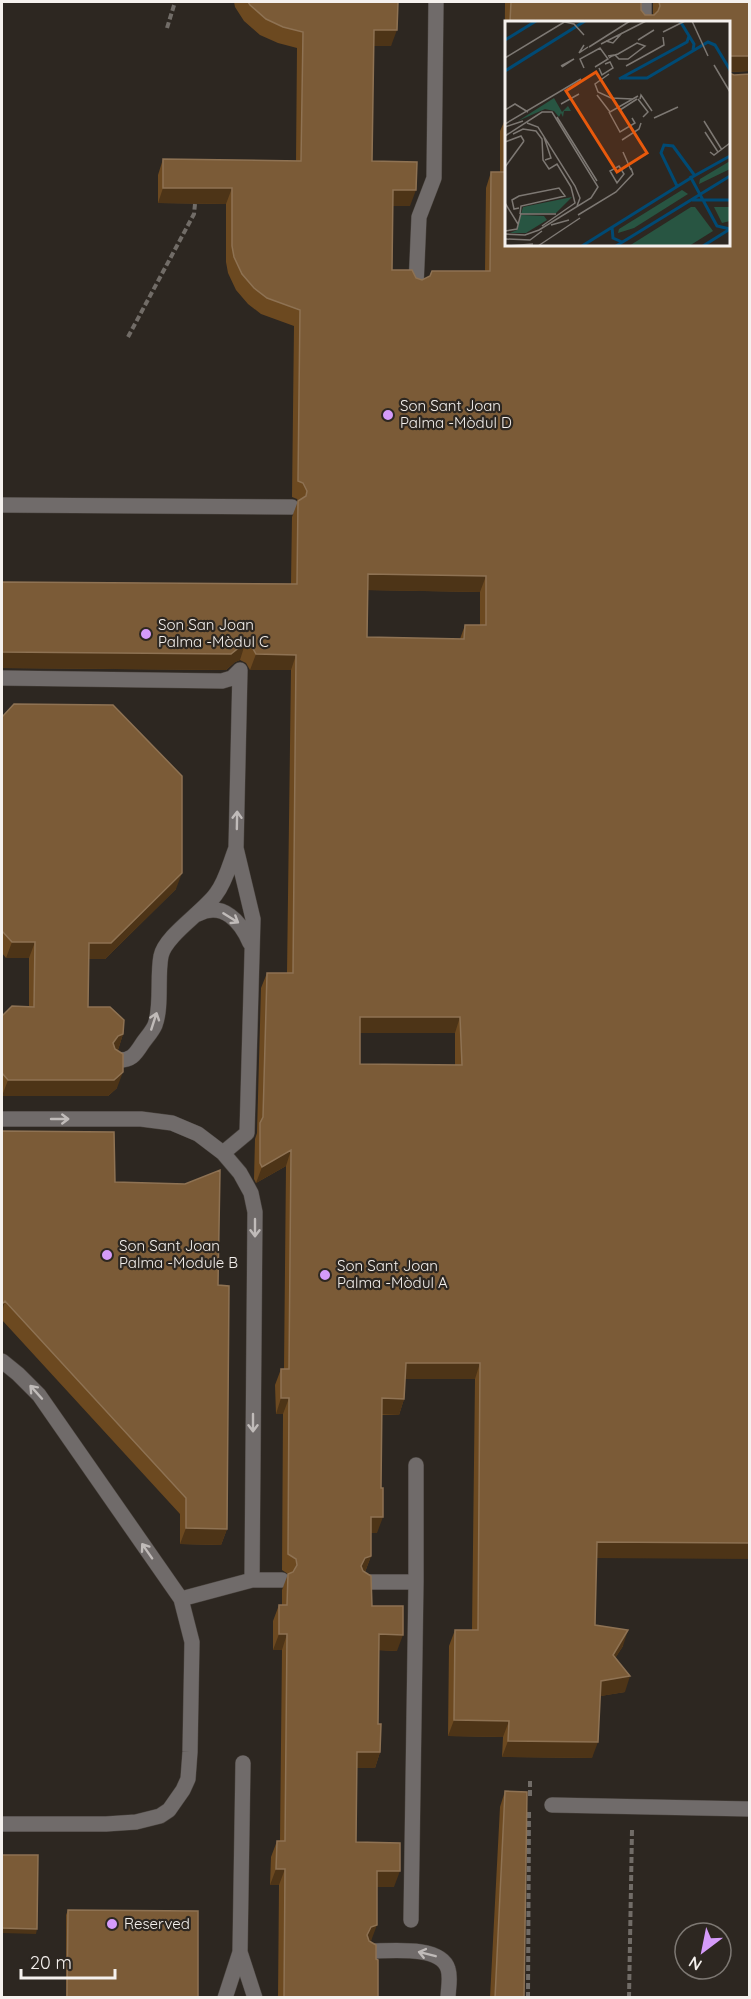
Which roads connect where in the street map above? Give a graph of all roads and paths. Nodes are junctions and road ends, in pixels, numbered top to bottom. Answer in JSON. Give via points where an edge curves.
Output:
{"nodes":[{"id":1,"x":175,"y":2,"type":"edge"},
{"id":2,"x":436,"y":2,"type":"edge"},
{"id":3,"x":644,"y":2,"type":"edge"},
{"id":4,"x":644,"y":21,"type":"edge"},
{"id":5,"x":167,"y":28,"type":"dead end"},
{"id":6,"x":195,"y":204,"type":"edge"},
{"id":7,"x":416,"y":286,"type":"edge"},
{"id":8,"x":128,"y":337,"type":"dead end"},
{"id":9,"x":2,"y":505,"type":"edge"},
{"id":10,"x":292,"y":507,"type":"dead end"},
{"id":11,"x":2,"y":678,"type":"edge"},
{"id":12,"x":236,"y":848,"type":"junction"},
{"id":13,"x":195,"y":916,"type":"junction"},
{"id":14,"x":252,"y":948,"type":"junction"},
{"id":15,"x":117,"y":1060,"type":"edge"},
{"id":16,"x":2,"y":1119,"type":"edge"},
{"id":17,"x":223,"y":1153,"type":"junction"},
{"id":18,"x":2,"y":1360,"type":"edge"},
{"id":19,"x":416,"y":1465,"type":"dead end"},
{"id":20,"x":252,"y":1580,"type":"junction"},
{"id":21,"x":282,"y":1580,"type":"dead end"},
{"id":22,"x":365,"y":1582,"type":"edge"},
{"id":23,"x":416,"y":1582,"type":"junction"},
{"id":24,"x":181,"y":1599,"type":"junction"},
{"id":25,"x":243,"y":1763,"type":"dead end"},
{"id":26,"x":530,"y":1779,"type":"dead end"},
{"id":27,"x":552,"y":1805,"type":"dead end"},
{"id":28,"x":750,"y":1809,"type":"edge"},
{"id":29,"x":2,"y":1824,"type":"edge"},
{"id":30,"x":632,"y":1829,"type":"dead end"},
{"id":31,"x":411,"y":1920,"type":"dead end"},
{"id":32,"x":370,"y":1951,"type":"edge"},
{"id":33,"x":240,"y":1952,"type":"junction"},
{"id":34,"x":225,"y":1998,"type":"edge"},
{"id":35,"x":255,"y":1998,"type":"edge"},
{"id":36,"x":448,"y":1998,"type":"edge"},
{"id":37,"x":528,"y":1998,"type":"edge"},
{"id":38,"x":629,"y":1998,"type":"edge"}],
"edges":[{"from":1,"to":5,"type":"path"},
{"from":2,"to":7,"type":"lane","via":[[434,178],[418,217]]},
{"from":3,"to":4,"type":"lane"},
{"from":6,"to":8,"type":"path","via":[[194,214]]},
{"from":9,"to":10,"type":"lane"},
{"from":12,"to":11,"type":"lane","one_way":true,"via":[[240,670],[222,681]]},
{"from":12,"to":13,"type":"lane","via":[[222,885]]},
{"from":12,"to":14,"type":"lane","via":[[253,919]]},
{"from":13,"to":14,"type":"lane","one_way":true,"via":[[215,910],[236,919]]},
{"from":15,"to":13,"type":"lane","one_way":true,"via":[[134,1057],[155,1023],[161,952]]},
{"from":14,"to":17,"type":"lane","via":[[247,1134]]},
{"from":16,"to":17,"type":"lane","one_way":true,"via":[[141,1119],[172,1123],[198,1134]]},
{"from":17,"to":20,"type":"lane","one_way":true,"via":[[251,1193],[255,1212]]},
{"from":24,"to":18,"type":"lane","one_way":true,"via":[[39,1395]]},
{"from":19,"to":23,"type":"lane"},
{"from":20,"to":21,"type":"lane"},
{"from":20,"to":24,"type":"lane"},
{"from":22,"to":23,"type":"lane"},
{"from":23,"to":31,"type":"lane"},
{"from":24,"to":29,"type":"lane","via":[[192,1642],[188,1779],[169,1810],[136,1822]]},
{"from":25,"to":33,"type":"lane"},
{"from":26,"to":37,"type":"path"},
{"from":27,"to":28,"type":"lane"},
{"from":30,"to":38,"type":"path"},
{"from":36,"to":32,"type":"lane","one_way":true,"via":[[449,1972],[440,1959],[430,1953]]},
{"from":33,"to":34,"type":"lane"},
{"from":33,"to":35,"type":"lane"}]}
